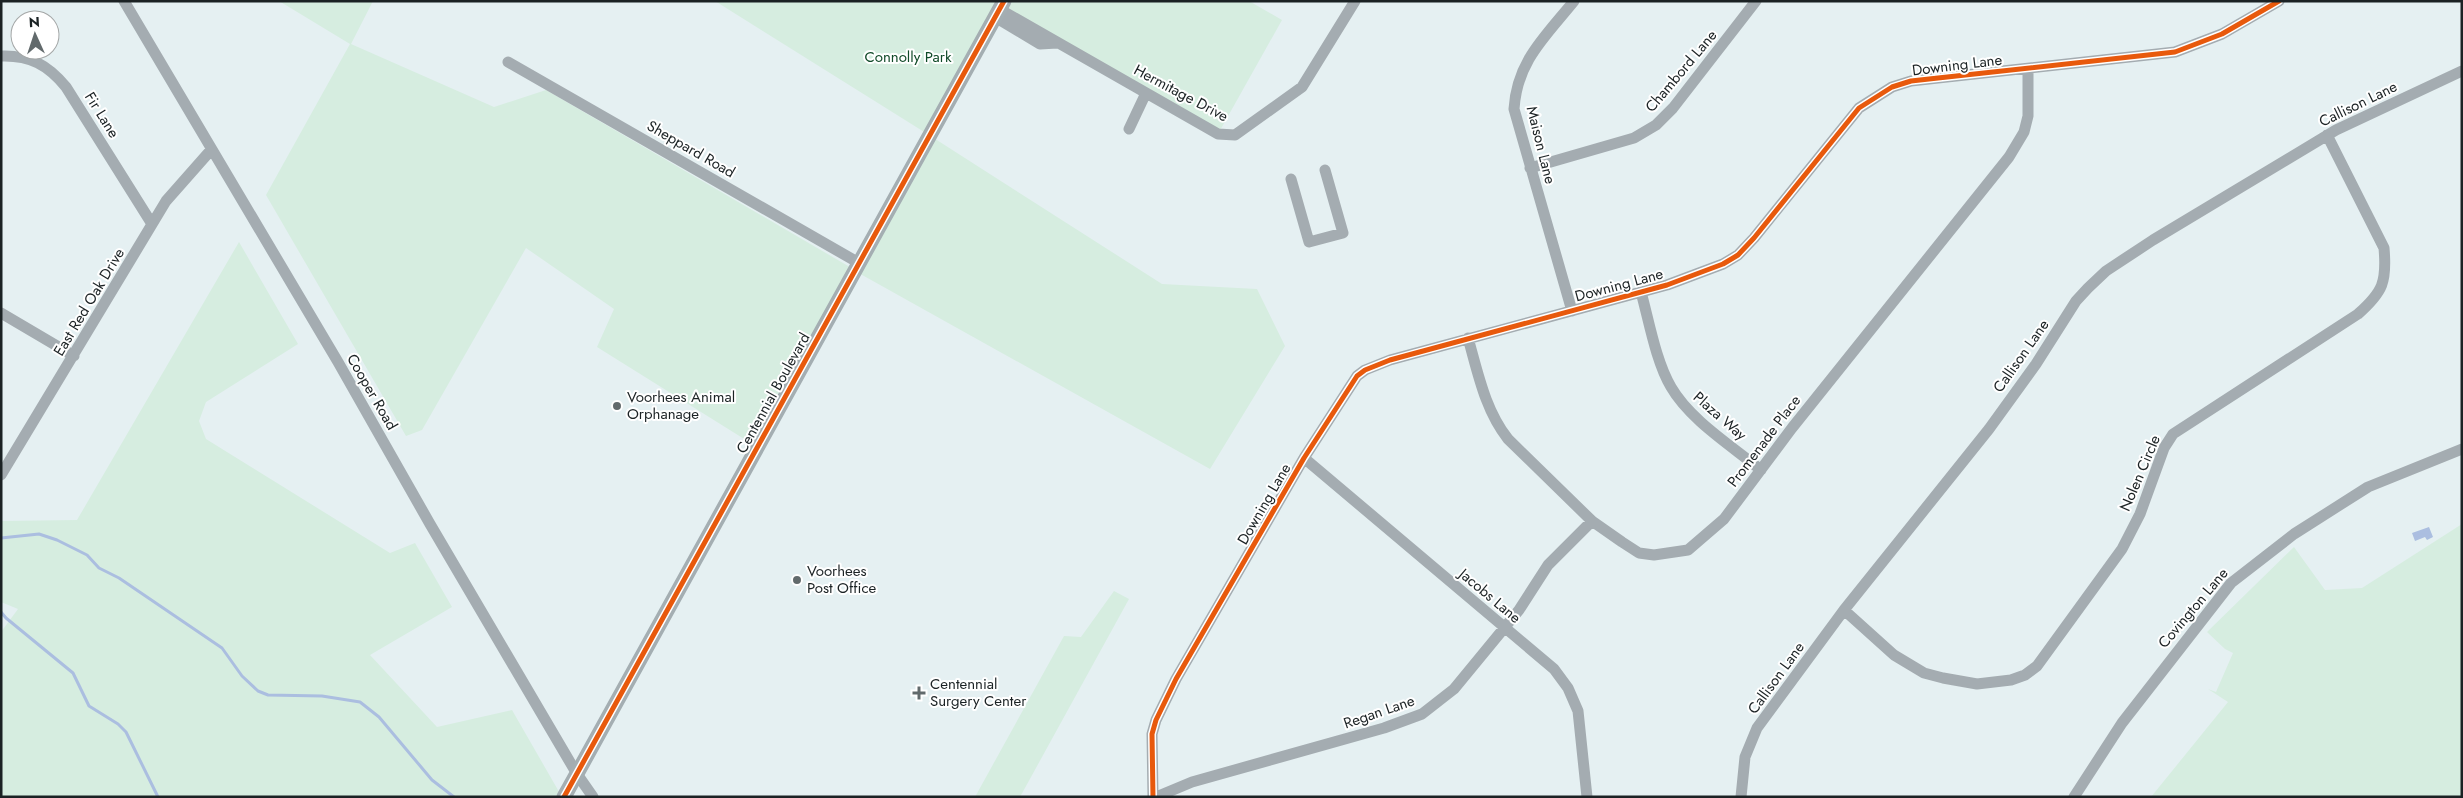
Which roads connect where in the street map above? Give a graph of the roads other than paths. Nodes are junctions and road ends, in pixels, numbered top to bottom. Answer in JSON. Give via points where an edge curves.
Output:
{"nodes":[{"id":1,"x":124,"y":1,"type":"edge"},
{"id":2,"x":1355,"y":1,"type":"edge"},
{"id":3,"x":1574,"y":1,"type":"edge"},
{"id":4,"x":1756,"y":1,"type":"edge"},
{"id":5,"x":2278,"y":1,"type":"edge"},
{"id":6,"x":999,"y":9,"type":"edge"},
{"id":7,"x":1,"y":56,"type":"edge"},
{"id":8,"x":508,"y":62,"type":"dead end"},
{"id":9,"x":2028,"y":69,"type":"junction"},
{"id":10,"x":2462,"y":71,"type":"edge"},
{"id":11,"x":1146,"y":93,"type":"junction"},
{"id":12,"x":1129,"y":129,"type":"dead end"},
{"id":13,"x":2327,"y":135,"type":"junction"},
{"id":14,"x":211,"y":150,"type":"junction"},
{"id":15,"x":1530,"y":168,"type":"junction"},
{"id":16,"x":1325,"y":170,"type":"dead end"},
{"id":17,"x":1291,"y":179,"type":"dead end"},
{"id":18,"x":152,"y":224,"type":"junction"},
{"id":19,"x":859,"y":263,"type":"junction"},
{"id":20,"x":1640,"y":292,"type":"junction"},
{"id":21,"x":1572,"y":311,"type":"junction"},
{"id":22,"x":1,"y":313,"type":"edge"},
{"id":23,"x":1468,"y":338,"type":"junction"},
{"id":24,"x":74,"y":356,"type":"junction"},
{"id":25,"x":2462,"y":449,"type":"edge"},
{"id":26,"x":1304,"y":458,"type":"junction"},
{"id":27,"x":1761,"y":470,"type":"junction"},
{"id":28,"x":1,"y":475,"type":"edge"},
{"id":29,"x":1592,"y":521,"type":"junction"},
{"id":30,"x":1844,"y":610,"type":"junction"},
{"id":31,"x":1505,"y":628,"type":"junction"},
{"id":32,"x":577,"y":774,"type":"junction"},
{"id":33,"x":564,"y":797,"type":"edge"},
{"id":34,"x":593,"y":797,"type":"edge"},
{"id":35,"x":1154,"y":797,"type":"edge"},
{"id":36,"x":1587,"y":797,"type":"edge"},
{"id":37,"x":1741,"y":797,"type":"edge"},
{"id":38,"x":2074,"y":797,"type":"edge"}],
"edges":[{"from":1,"to":14,"type":"street","name":"Cooper Road"},
{"from":2,"to":11,"type":"street","name":"Hermitage Drive","via":[[1302,88],[1235,135],[1218,134]]},
{"from":3,"to":15,"type":"street","name":"Maison Lane","via":[[1522,68],[1515,88],[1514,109]]},
{"from":4,"to":15,"type":"street","name":"Chambord Lane","via":[[1673,108],[1656,125],[1634,138]]},
{"from":5,"to":9,"type":"street","name":"Downing Lane","via":[[2222,34],[2174,52]]},
{"from":6,"to":11,"type":"street","name":"Hermitage Drive","via":[[1040,44],[1059,43]]},
{"from":6,"to":19,"type":"main road","name":"Centennial Boulevard"},
{"from":7,"to":18,"type":"street","name":"Fir Lane","via":[[29,58],[54,72]]},
{"from":8,"to":19,"type":"street","name":"Sheppard Road"},
{"from":9,"to":20,"type":"street","name":"Downing Lane","via":[[1911,82],[1875,97],[1860,108],[1738,254],[1723,264]]},
{"from":9,"to":27,"type":"street","name":"Promenade Place","via":[[2028,116],[2024,132],[2009,157]]},
{"from":10,"to":13,"type":"street","name":"Callison Lane"},
{"from":11,"to":12,"type":"street"},
{"from":13,"to":30,"type":"street","name":"Callison Lane","via":[[2152,240],[2106,271],[2088,288],[1989,429]]},
{"from":13,"to":30,"type":"street","name":"Nolen Circle","via":[[2384,248],[2386,269],[2380,292],[2358,314],[2173,434],[2164,448],[2140,514],[2122,549],[2037,666],[2011,680],[1977,684],[1943,678],[1908,665]]},
{"from":14,"to":18,"type":"street","name":"East Red Oak Drive","via":[[170,195]]},
{"from":14,"to":32,"type":"street","name":"Cooper Road"},
{"from":15,"to":21,"type":"street","name":"Maison Lane"},
{"from":16,"to":17,"type":"street","via":[[1343,233],[1309,242]]},
{"from":18,"to":24,"type":"street","name":"East Red Oak Drive"},
{"from":19,"to":32,"type":"main road","name":"Centennial Boulevard"},
{"from":20,"to":21,"type":"street","name":"Downing Lane"},
{"from":20,"to":27,"type":"street","name":"Plaza Way","via":[[1661,362],[1678,399]]},
{"from":21,"to":23,"type":"street","name":"Downing Lane"},
{"from":22,"to":24,"type":"street"},
{"from":23,"to":26,"type":"street","name":"Downing Lane","via":[[1390,360],[1356,376]]},
{"from":23,"to":29,"type":"street","name":"Promenade Place","via":[[1482,390],[1498,428]]},
{"from":24,"to":28,"type":"street","name":"East Red Oak Drive"},
{"from":25,"to":38,"type":"street","name":"Covington Lane","via":[[2368,487],[2294,534],[2230,583],[2122,723]]},
{"from":26,"to":31,"type":"street","name":"Jacobs Lane"},
{"from":26,"to":35,"type":"street","name":"Downing Lane","via":[[1176,679],[1156,720],[1151,755]]},
{"from":27,"to":29,"type":"street","name":"Promenade Place","via":[[1724,519],[1688,550],[1654,556],[1639,552]]},
{"from":29,"to":31,"type":"street","name":"Regan Lane","via":[[1548,565]]},
{"from":30,"to":37,"type":"street","name":"Callison Lane","via":[[1757,728],[1745,757]]},
{"from":31,"to":35,"type":"street","name":"Regan Lane","via":[[1454,689],[1422,714],[1384,728],[1192,782]]},
{"from":31,"to":36,"type":"street","name":"Jacobs Lane","via":[[1554,669],[1568,688],[1581,727]]},
{"from":32,"to":33,"type":"main road","name":"Centennial Boulevard"},
{"from":32,"to":34,"type":"street","name":"Cooper Road"}]}
